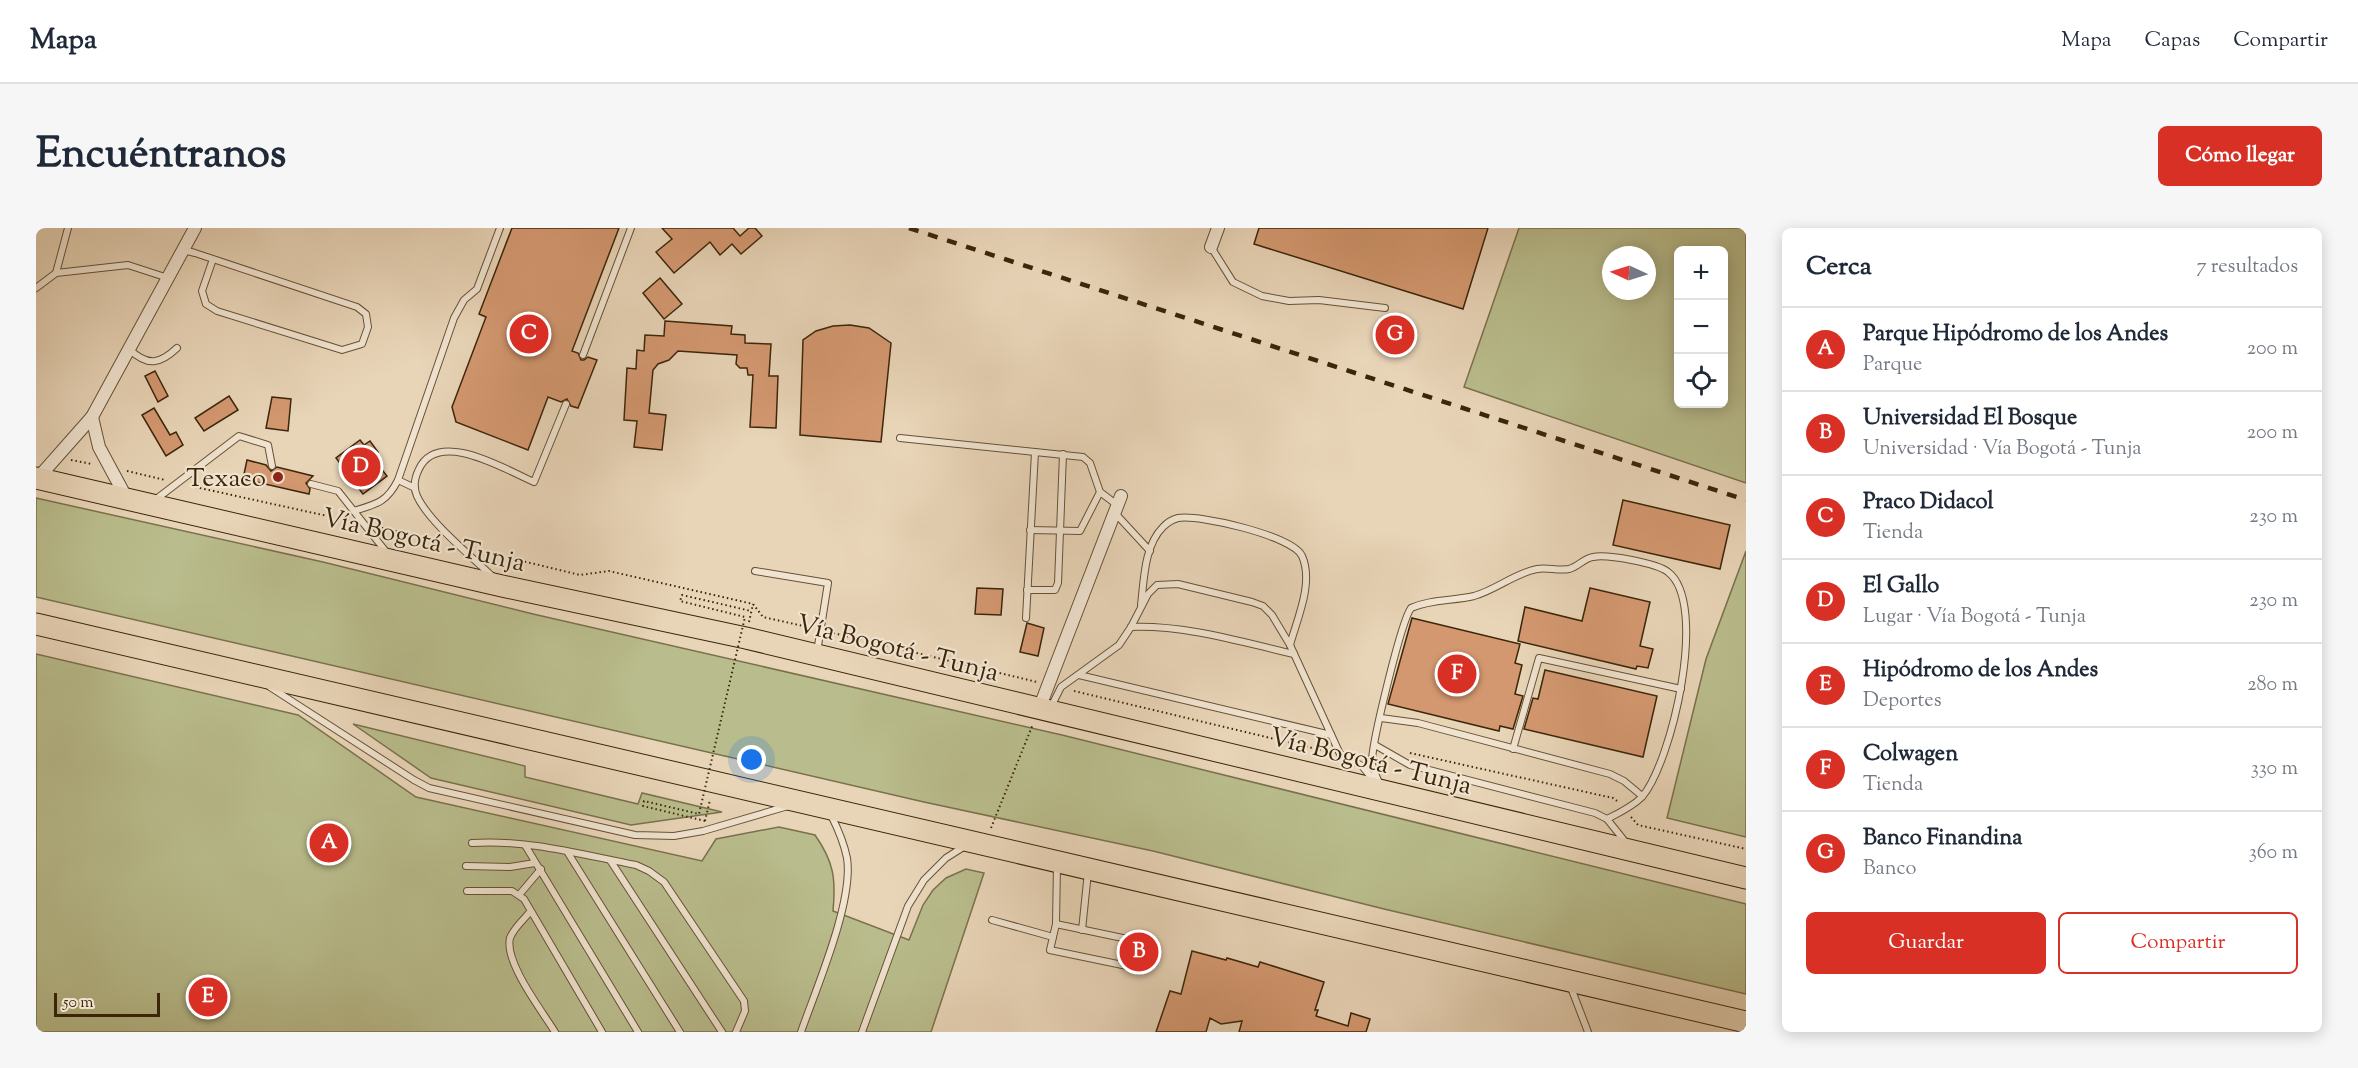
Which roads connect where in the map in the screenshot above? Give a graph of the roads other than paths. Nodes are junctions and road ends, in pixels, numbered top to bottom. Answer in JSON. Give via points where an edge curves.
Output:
{"nodes":[{"id":1,"x":68,"y":228,"type":"edge"},
{"id":2,"x":195,"y":228,"type":"edge"},
{"id":3,"x":500,"y":228,"type":"edge"},
{"id":4,"x":631,"y":228,"type":"edge"},
{"id":5,"x":1218,"y":228,"type":"edge"},
{"id":6,"x":1211,"y":247,"type":"joint"},
{"id":7,"x":183,"y":250,"type":"junction"},
{"id":8,"x":213,"y":259,"type":"junction"},
{"id":9,"x":56,"y":273,"type":"junction"},
{"id":10,"x":168,"y":278,"type":"junction"},
{"id":11,"x":36,"y":288,"type":"edge"},
{"id":12,"x":1385,"y":308,"type":"dead end"},
{"id":13,"x":177,"y":348,"type":"dead end"},
{"id":14,"x":129,"y":349,"type":"junction"},
{"id":15,"x":583,"y":355,"type":"dead end"},
{"id":16,"x":566,"y":404,"type":"dead end"},
{"id":17,"x":92,"y":417,"type":"junction"},
{"id":18,"x":900,"y":438,"type":"dead end"},
{"id":19,"x":1035,"y":452,"type":"junction"},
{"id":20,"x":1063,"y":454,"type":"junction"},
{"id":21,"x":272,"y":466,"type":"dead end"},
{"id":22,"x":37,"y":478,"type":"edge"},
{"id":23,"x":398,"y":480,"type":"junction"},
{"id":24,"x":311,"y":484,"type":"dead end"},
{"id":25,"x":415,"y":488,"type":"junction"},
{"id":26,"x":1100,"y":492,"type":"junction"},
{"id":27,"x":127,"y":499,"type":"junction"},
{"id":28,"x":149,"y":504,"type":"junction"},
{"id":29,"x":1117,"y":504,"type":"junction"},
{"id":30,"x":354,"y":511,"type":"junction"},
{"id":31,"x":1030,"y":531,"type":"junction"},
{"id":32,"x":1059,"y":532,"type":"junction"},
{"id":33,"x":1150,"y":551,"type":"junction"},
{"id":34,"x":392,"y":559,"type":"junction"},
{"id":35,"x":755,"y":571,"type":"dead end"},
{"id":36,"x":502,"y":586,"type":"junction"},
{"id":37,"x":1027,"y":590,"type":"junction"},
{"id":38,"x":1140,"y":610,"type":"junction"},
{"id":39,"x":1026,"y":618,"type":"dead end"},
{"id":40,"x":36,"y":624,"type":"edge"},
{"id":41,"x":1131,"y":627,"type":"junction"},
{"id":42,"x":1290,"y":645,"type":"junction"},
{"id":43,"x":1294,"y":654,"type":"junction"},
{"id":44,"x":816,"y":655,"type":"junction"},
{"id":45,"x":252,"y":675,"type":"junction"},
{"id":46,"x":1079,"y":675,"type":"junction"},
{"id":47,"x":1681,"y":689,"type":"junction"},
{"id":48,"x":1044,"y":710,"type":"junction"},
{"id":49,"x":1381,"y":718,"type":"junction"},
{"id":50,"x":1331,"y":735,"type":"junction"},
{"id":51,"x":1375,"y":745,"type":"junction"},
{"id":52,"x":1513,"y":749,"type":"junction"},
{"id":53,"x":1382,"y":789,"type":"junction"},
{"id":54,"x":1642,"y":796,"type":"junction"},
{"id":55,"x":802,"y":802,"type":"junction"},
{"id":56,"x":827,"y":808,"type":"junction"},
{"id":57,"x":1607,"y":819,"type":"junction"},
{"id":58,"x":472,"y":843,"type":"dead end"},
{"id":59,"x":978,"y":843,"type":"junction"},
{"id":60,"x":525,"y":845,"type":"junction"},
{"id":61,"x":1632,"y":851,"type":"junction"},
{"id":62,"x":568,"y":853,"type":"junction"},
{"id":63,"x":610,"y":860,"type":"junction"},
{"id":64,"x":1057,"y":861,"type":"junction"},
{"id":65,"x":535,"y":863,"type":"junction"},
{"id":66,"x":466,"y":866,"type":"dead end"},
{"id":67,"x":1089,"y":868,"type":"junction"},
{"id":68,"x":541,"y":869,"type":"junction"},
{"id":69,"x":1746,"y":878,"type":"edge"},
{"id":70,"x":467,"y":891,"type":"dead end"},
{"id":71,"x":519,"y":895,"type":"junction"},
{"id":72,"x":530,"y":912,"type":"junction"},
{"id":73,"x":992,"y":920,"type":"dead end"},
{"id":74,"x":1056,"y":924,"type":"junction"},
{"id":75,"x":1082,"y":930,"type":"junction"},
{"id":76,"x":1053,"y":936,"type":"junction"},
{"id":77,"x":1568,"y":979,"type":"junction"},
{"id":78,"x":1746,"y":1022,"type":"edge"},
{"id":79,"x":555,"y":1032,"type":"edge"},
{"id":80,"x":602,"y":1032,"type":"edge"},
{"id":81,"x":638,"y":1032,"type":"edge"},
{"id":82,"x":680,"y":1032,"type":"edge"},
{"id":83,"x":722,"y":1032,"type":"edge"},
{"id":84,"x":736,"y":1032,"type":"edge"},
{"id":85,"x":801,"y":1032,"type":"edge"},
{"id":86,"x":862,"y":1032,"type":"edge"},
{"id":87,"x":1588,"y":1032,"type":"edge"}],
"edges":[{"from":1,"to":9,"type":"lane"},
{"from":2,"to":7,"type":"street"},
{"from":3,"to":23,"type":"lane","via":[[477,289],[464,300],[454,318]]},
{"from":4,"to":15,"type":"lane"},
{"from":5,"to":6,"type":"street"},
{"from":6,"to":12,"type":"lane","via":[[1233,282],[1262,296]]},
{"from":7,"to":8,"type":"lane"},
{"from":7,"to":10,"type":"street"},
{"from":8,"to":8,"type":"lane","via":[[202,291],[206,304],[217,311],[342,350],[362,344],[368,327],[366,314],[357,307]]},
{"from":9,"to":10,"type":"lane","via":[[128,265]]},
{"from":9,"to":11,"type":"lane"},
{"from":10,"to":14,"type":"street"},
{"from":13,"to":14,"type":"lane","via":[[164,360],[153,362]]},
{"from":14,"to":17,"type":"street"},
{"from":16,"to":25,"type":"lane","via":[[534,482],[466,454],[444,451],[431,455],[421,465]]},
{"from":17,"to":22,"type":"street"},
{"from":17,"to":27,"type":"street","via":[[99,447]]},
{"from":18,"to":19,"type":"lane"},
{"from":19,"to":20,"type":"lane"},
{"from":19,"to":31,"type":"lane"},
{"from":20,"to":26,"type":"lane","via":[[1083,457],[1090,463]]},
{"from":20,"to":32,"type":"lane"},
{"from":21,"to":28,"type":"lane","via":[[268,445],[239,436]]},
{"from":22,"to":27,"type":"highway","name":"Vía Bogotá - Tunja"},
{"from":23,"to":25,"type":"lane"},
{"from":23,"to":30,"type":"lane","via":[[386,498]]},
{"from":24,"to":30,"type":"lane","via":[[338,491]]},
{"from":25,"to":36,"type":"lane","via":[[428,512]]},
{"from":26,"to":29,"type":"lane"},
{"from":26,"to":32,"type":"lane","via":[[1080,531]]},
{"from":27,"to":28,"type":"highway","name":"Vía Bogotá - Tunja"},
{"from":28,"to":34,"type":"highway","name":"Vía Bogotá - Tunja"},
{"from":29,"to":33,"type":"lane"},
{"from":29,"to":48,"type":"street","via":[[1048,684]]},
{"from":30,"to":34,"type":"lane"},
{"from":31,"to":32,"type":"lane"},
{"from":31,"to":37,"type":"lane"},
{"from":32,"to":37,"type":"lane","via":[[1055,590]]},
{"from":33,"to":38,"type":"lane"},
{"from":33,"to":42,"type":"lane","via":[[1163,526],[1176,518],[1190,517],[1263,532],[1294,546],[1302,554],[1306,584]]},
{"from":34,"to":36,"type":"highway","name":"Vía Bogotá - Tunja"},
{"from":35,"to":44,"type":"lane","via":[[828,583]]},
{"from":36,"to":44,"type":"highway","name":"Vía Bogotá - Tunja"},
{"from":37,"to":39,"type":"lane"},
{"from":38,"to":41,"type":"lane"},
{"from":38,"to":42,"type":"lane","via":[[1157,585],[1178,584],[1263,606]]},
{"from":40,"to":45,"type":"highway"},
{"from":41,"to":43,"type":"lane","via":[[1208,634]]},
{"from":41,"to":46,"type":"lane","via":[[1119,645]]},
{"from":42,"to":43,"type":"lane"},
{"from":43,"to":50,"type":"lane"},
{"from":44,"to":48,"type":"highway","name":"Vía Bogotá - Tunja"},
{"from":45,"to":55,"type":"highway"},
{"from":45,"to":55,"type":"lane","via":[[429,788],[635,835],[674,836],[703,831]]},
{"from":46,"to":48,"type":"lane","via":[[1061,687]]},
{"from":46,"to":50,"type":"lane"},
{"from":47,"to":49,"type":"lane","via":[[1684,616],[1678,583],[1655,565],[1593,556],[1569,569],[1536,569],[1475,595],[1425,603],[1412,609],[1403,624]]},
{"from":47,"to":52,"type":"lane","via":[[1539,658]]},
{"from":47,"to":54,"type":"lane","via":[[1663,759]]},
{"from":48,"to":53,"type":"highway","name":"Vía Bogotá - Tunja"},
{"from":49,"to":51,"type":"lane"},
{"from":49,"to":52,"type":"lane","via":[[1418,723]]},
{"from":50,"to":53,"type":"lane","via":[[1340,754],[1362,766]]},
{"from":51,"to":53,"type":"lane","via":[[1371,762]]},
{"from":51,"to":57,"type":"lane","via":[[1410,765]]},
{"from":52,"to":54,"type":"lane","via":[[1610,774]]},
{"from":53,"to":61,"type":"highway","name":"Vía Bogotá - Tunja"},
{"from":54,"to":57,"type":"lane"},
{"from":55,"to":56,"type":"highway"},
{"from":56,"to":59,"type":"highway"},
{"from":56,"to":85,"type":"lane","via":[[848,860],[848,888]]},
{"from":57,"to":61,"type":"lane"},
{"from":58,"to":60,"type":"lane"},
{"from":59,"to":64,"type":"highway"},
{"from":59,"to":86,"type":"lane","via":[[939,866],[924,880],[908,906]]},
{"from":60,"to":62,"type":"lane"},
{"from":60,"to":65,"type":"lane"},
{"from":61,"to":69,"type":"highway","name":"Vía Bogotá - Tunja"},
{"from":62,"to":63,"type":"lane"},
{"from":62,"to":82,"type":"lane"},
{"from":63,"to":83,"type":"lane"},
{"from":63,"to":84,"type":"lane","via":[[636,865],[664,882],[744,1001],[745,1011]]},
{"from":64,"to":67,"type":"highway"},
{"from":64,"to":74,"type":"lane"},
{"from":65,"to":66,"type":"lane"},
{"from":65,"to":68,"type":"lane"},
{"from":67,"to":75,"type":"lane"},
{"from":67,"to":77,"type":"highway"},
{"from":68,"to":71,"type":"lane"},
{"from":68,"to":81,"type":"lane"},
{"from":70,"to":71,"type":"lane","via":[[512,891]]},
{"from":71,"to":72,"type":"lane"},
{"from":72,"to":79,"type":"lane","via":[[510,938],[510,952]]},
{"from":72,"to":80,"type":"lane"},
{"from":73,"to":76,"type":"lane"},
{"from":74,"to":75,"type":"lane"},
{"from":74,"to":76,"type":"lane"},
{"from":75,"to":76,"type":"lane","via":[[1137,941],[1132,967],[1050,950]]},
{"from":77,"to":78,"type":"highway"},
{"from":77,"to":87,"type":"lane"}]}
